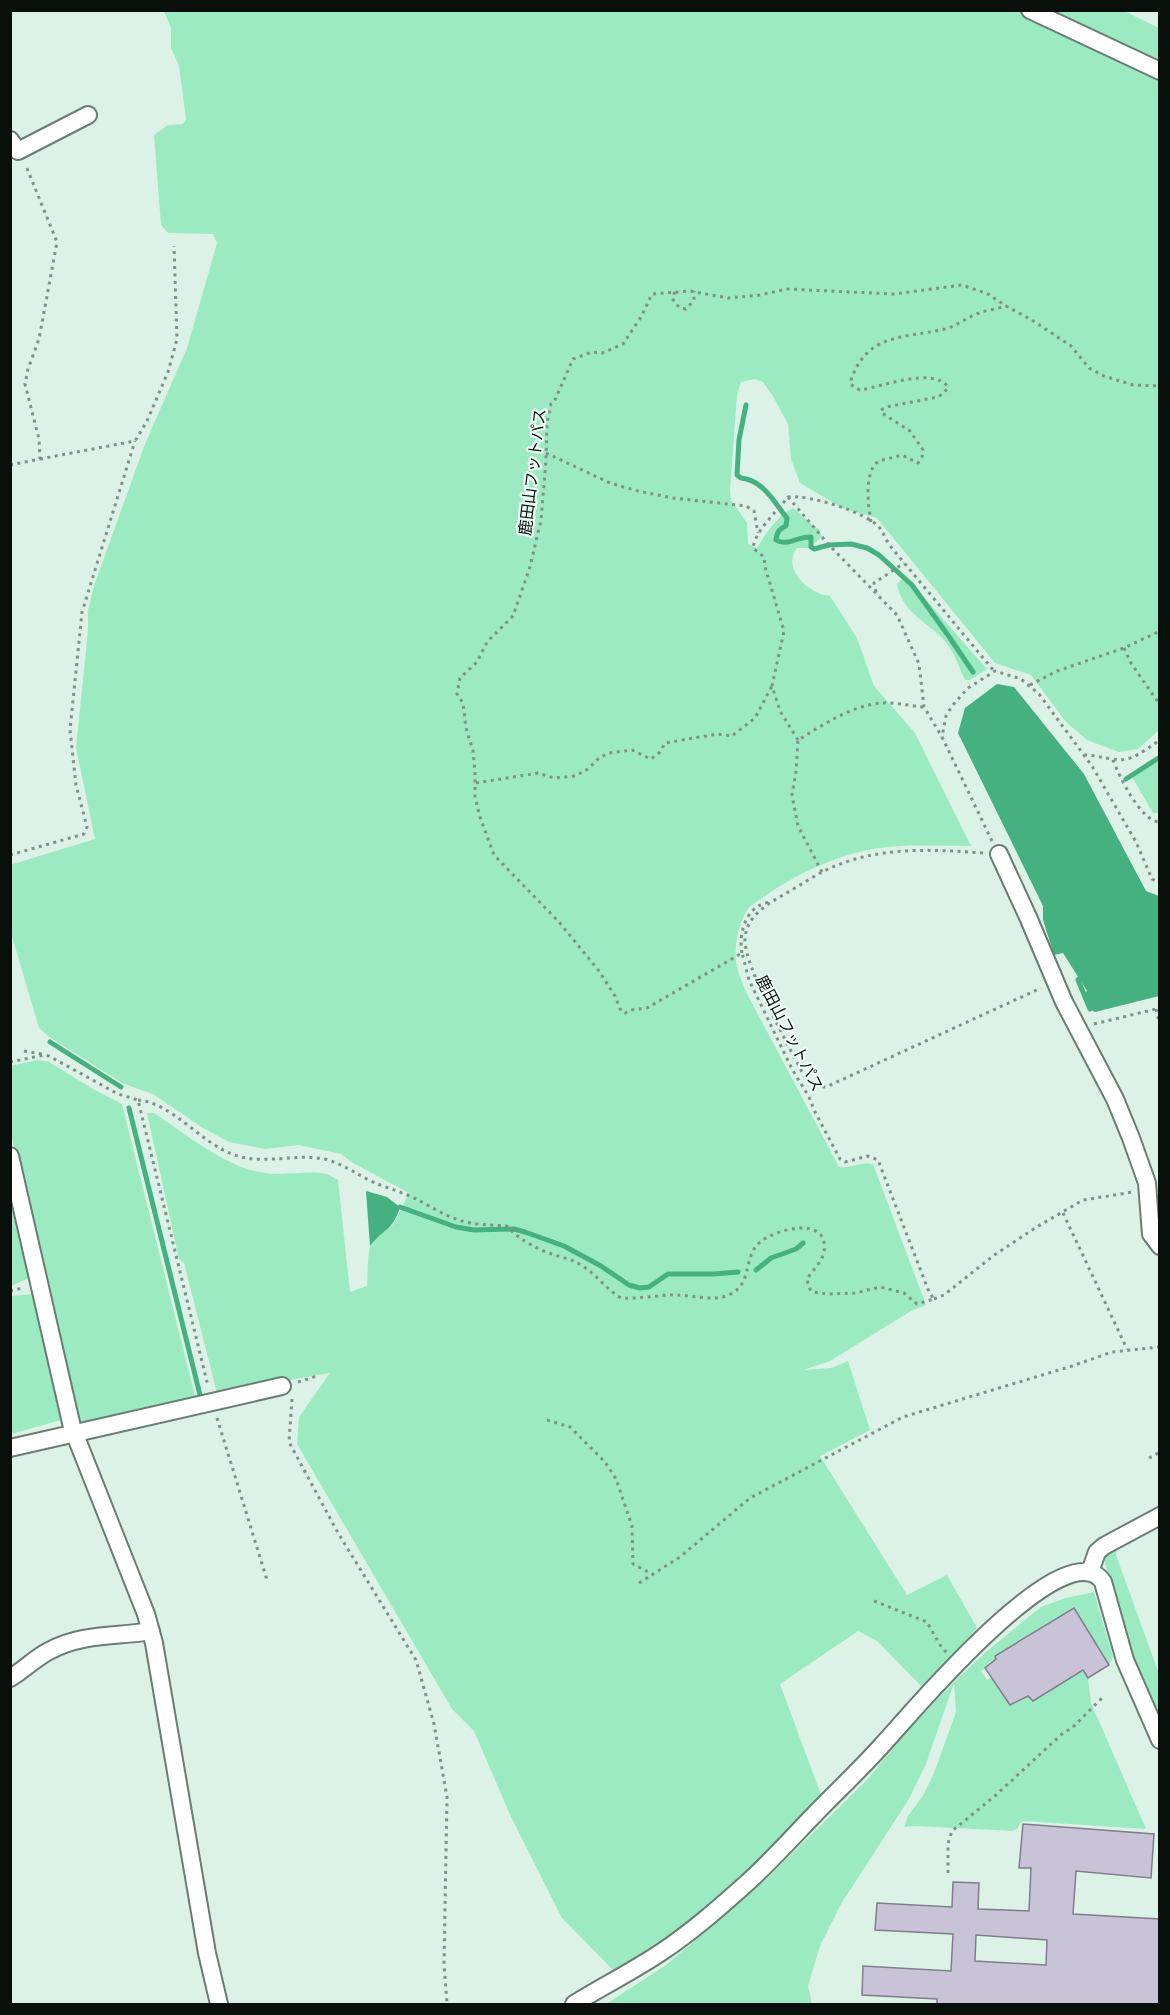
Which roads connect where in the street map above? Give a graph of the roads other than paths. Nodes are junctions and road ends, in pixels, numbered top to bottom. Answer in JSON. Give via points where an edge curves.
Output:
{"nodes":[{"id":1,"x":1030,"y":10,"type":"edge"},
{"id":2,"x":1160,"y":71,"type":"edge"},
{"id":3,"x":88,"y":115,"type":"dead end"},
{"id":4,"x":14,"y":146,"type":"edge"},
{"id":5,"x":1004,"y":852,"type":"road end"},
{"id":6,"x":10,"y":1156,"type":"edge"},
{"id":7,"x":1160,"y":1246,"type":"edge"},
{"id":8,"x":287,"y":1390,"type":"road end"},
{"id":9,"x":74,"y":1435,"type":"junction"},
{"id":10,"x":10,"y":1448,"type":"edge"},
{"id":11,"x":1160,"y":1516,"type":"edge"},
{"id":12,"x":1090,"y":1572,"type":"junction"},
{"id":13,"x":151,"y":1632,"type":"junction"},
{"id":14,"x":10,"y":1678,"type":"edge"},
{"id":15,"x":1160,"y":1740,"type":"edge"},
{"id":16,"x":219,"y":2004,"type":"edge"},
{"id":17,"x":574,"y":2004,"type":"edge"}],
"edges":[{"from":1,"to":2,"type":"street"},
{"from":3,"to":4,"type":"street"},
{"from":5,"to":7,"type":"street","via":[[1034,905],[1034,913],[1028,916],[1143,1169],[1151,1234]]},
{"from":6,"to":9,"type":"street"},
{"from":8,"to":9,"type":"street","via":[[212,1401]]},
{"from":9,"to":10,"type":"street"},
{"from":9,"to":13,"type":"street"},
{"from":11,"to":12,"type":"street","via":[[1104,1546],[1097,1552]]},
{"from":12,"to":15,"type":"street","via":[[1103,1582],[1125,1660]]},
{"from":12,"to":17,"type":"street","via":[[1067,1576],[1007,1615],[957,1662],[884,1744],[749,1881],[663,1951]]},
{"from":13,"to":14,"type":"street","via":[[102,1635],[62,1646]]},
{"from":13,"to":16,"type":"street"}]}
